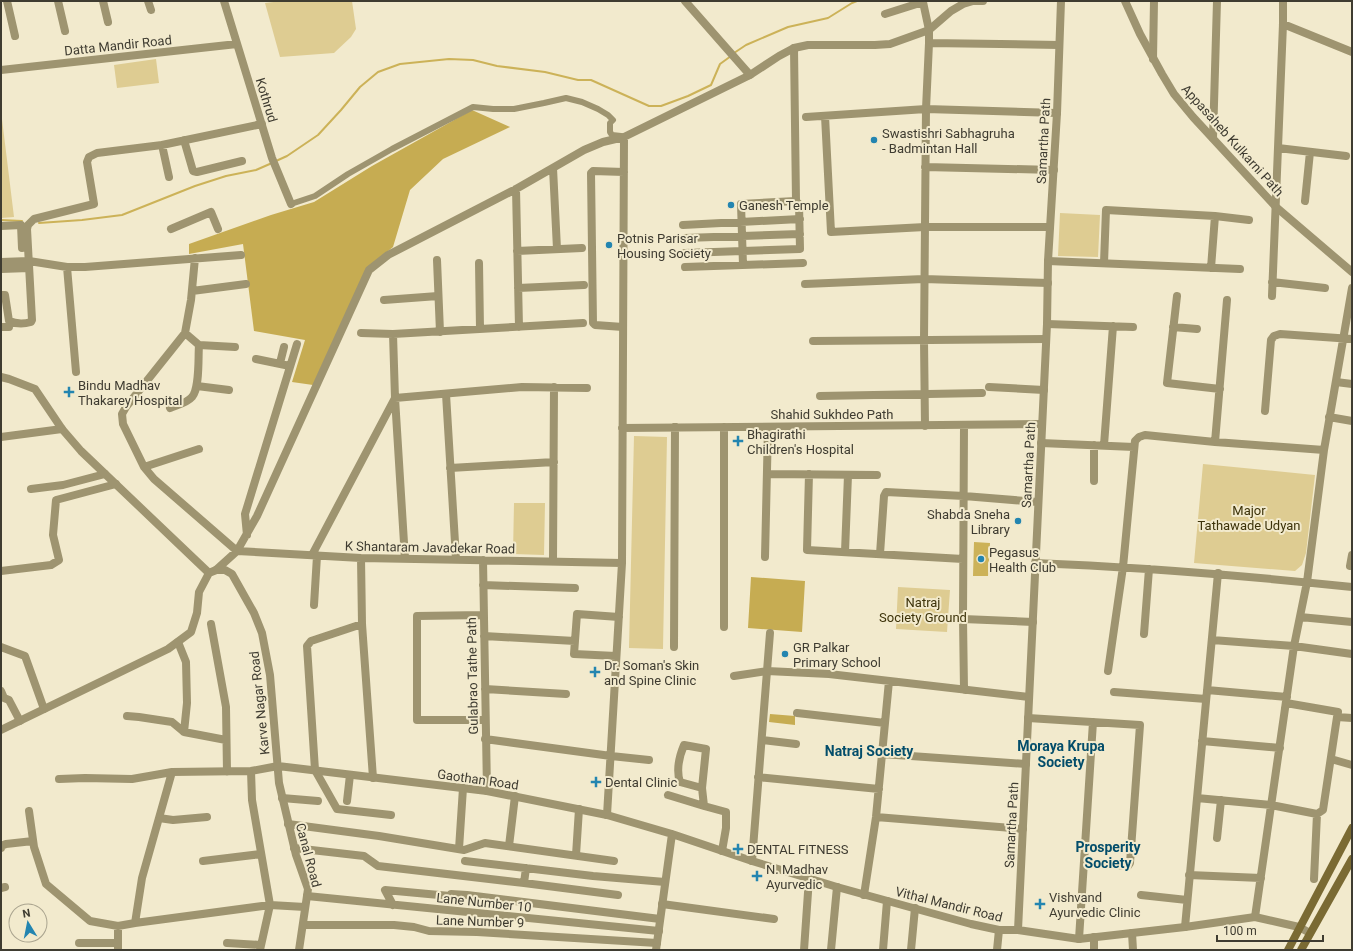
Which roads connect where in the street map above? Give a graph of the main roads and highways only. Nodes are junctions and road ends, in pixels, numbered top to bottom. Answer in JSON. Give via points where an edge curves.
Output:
{"nodes":[{"id":1,"x":1352,"y":828,"type":"edge"},
{"id":2,"x":1352,"y":859,"type":"edge"},
{"id":3,"x":1288,"y":950,"type":"edge"},
{"id":4,"x":1301,"y":950,"type":"edge"}],
"edges":[{"from":1,"to":3,"type":"main road"},
{"from":2,"to":4,"type":"main road"}]}
